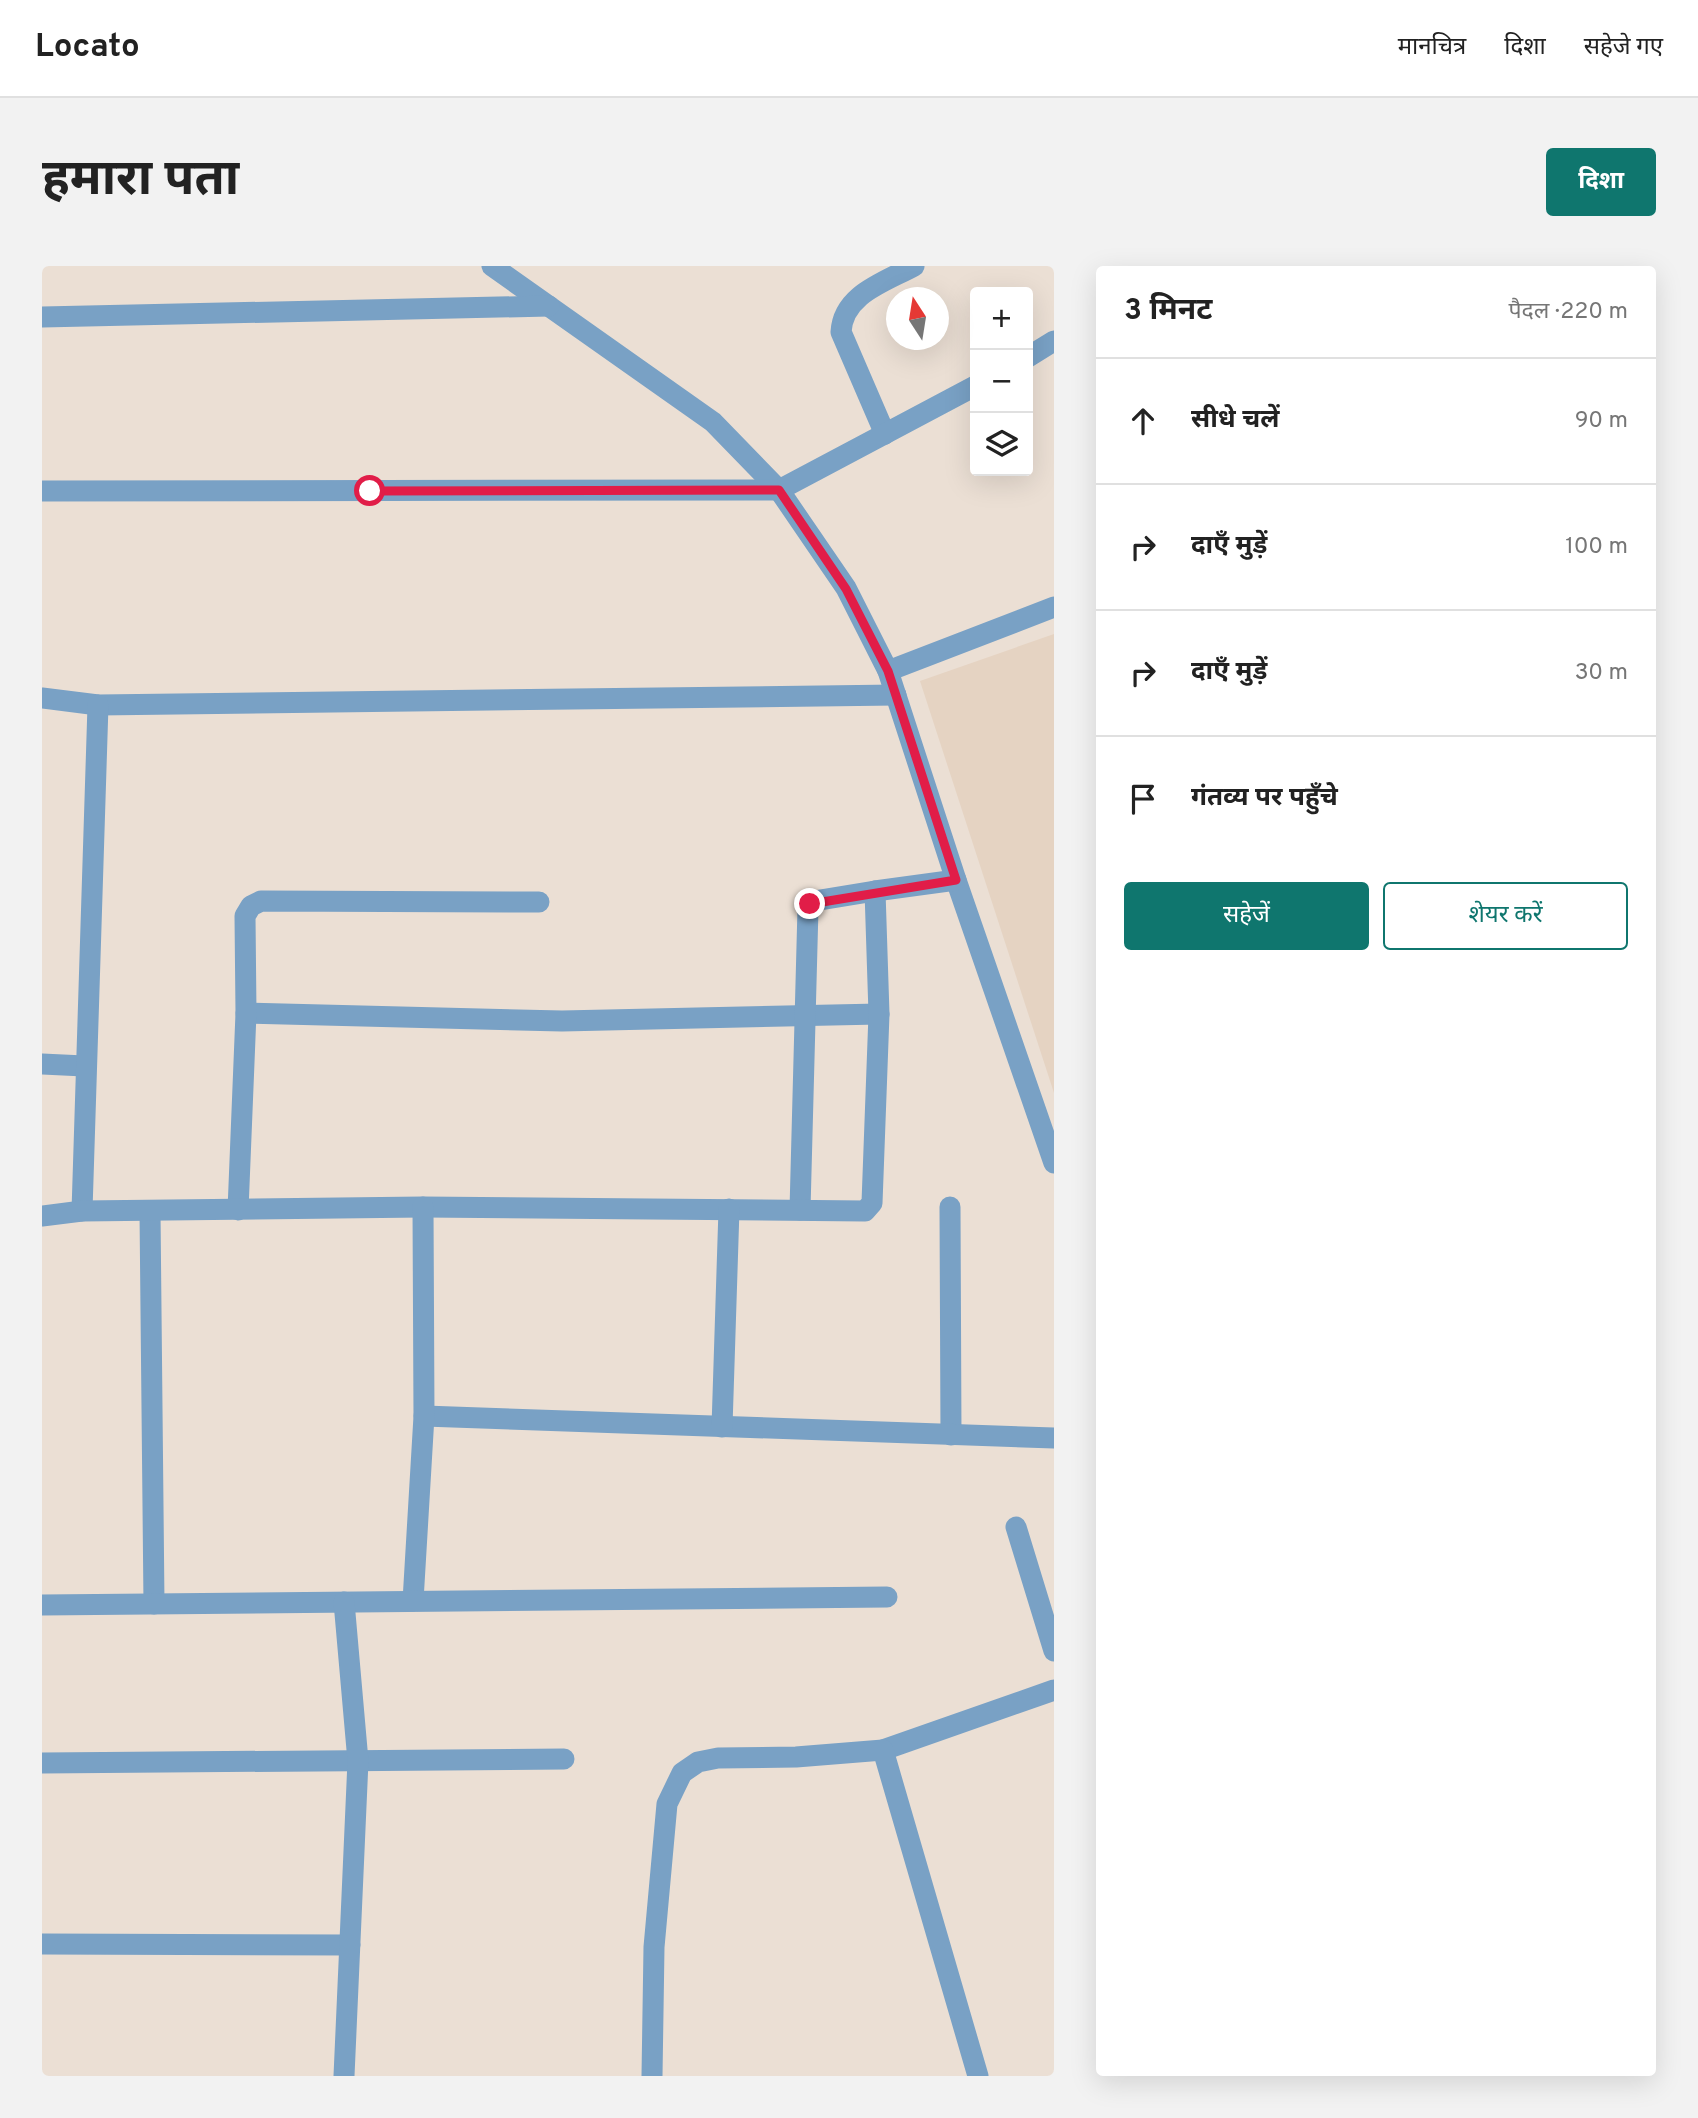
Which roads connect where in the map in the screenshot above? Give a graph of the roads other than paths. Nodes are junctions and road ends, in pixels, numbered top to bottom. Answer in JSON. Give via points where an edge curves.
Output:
{"nodes":[{"id":1,"x":492,"y":266,"type":"edge"},
{"id":2,"x":914,"y":266,"type":"edge"},
{"id":3,"x":549,"y":306,"type":"junction"},
{"id":4,"x":42,"y":317,"type":"edge"},
{"id":5,"x":1054,"y":341,"type":"edge"},
{"id":6,"x":1033,"y":355,"type":"edge"},
{"id":7,"x":970,"y":389,"type":"edge"},
{"id":8,"x":885,"y":434,"type":"junction"},
{"id":9,"x":779,"y":490,"type":"junction"},
{"id":10,"x":42,"y":491,"type":"edge"},
{"id":11,"x":1054,"y":607,"type":"edge"},
{"id":12,"x":888,"y":671,"type":"junction"},
{"id":13,"x":896,"y":695,"type":"junction"},
{"id":14,"x":44,"y":701,"type":"edge"},
{"id":15,"x":98,"y":705,"type":"junction"},
{"id":16,"x":956,"y":880,"type":"junction"},
{"id":17,"x":875,"y":891,"type":"junction"},
{"id":18,"x":539,"y":902,"type":"dead end"},
{"id":19,"x":246,"y":1013,"type":"junction"},
{"id":20,"x":807,"y":1014,"type":"junction"},
{"id":21,"x":879,"y":1014,"type":"junction"},
{"id":22,"x":42,"y":1065,"type":"edge"},
{"id":23,"x":84,"y":1066,"type":"junction"},
{"id":24,"x":1054,"y":1163,"type":"edge"},
{"id":25,"x":423,"y":1207,"type":"junction"},
{"id":26,"x":950,"y":1207,"type":"dead end"},
{"id":27,"x":729,"y":1209,"type":"junction"},
{"id":28,"x":238,"y":1210,"type":"junction"},
{"id":29,"x":800,"y":1210,"type":"junction"},
{"id":30,"x":82,"y":1211,"type":"junction"},
{"id":31,"x":150,"y":1212,"type":"junction"},
{"id":32,"x":42,"y":1216,"type":"edge"},
{"id":33,"x":424,"y":1416,"type":"junction"},
{"id":34,"x":722,"y":1427,"type":"junction"},
{"id":35,"x":951,"y":1435,"type":"junction"},
{"id":36,"x":1054,"y":1438,"type":"edge"},
{"id":37,"x":1016,"y":1527,"type":"dead end"},
{"id":38,"x":887,"y":1597,"type":"dead end"},
{"id":39,"x":413,"y":1601,"type":"junction"},
{"id":40,"x":344,"y":1602,"type":"junction"},
{"id":41,"x":154,"y":1604,"type":"junction"},
{"id":42,"x":42,"y":1605,"type":"edge"},
{"id":43,"x":1054,"y":1651,"type":"edge"},
{"id":44,"x":1054,"y":1690,"type":"edge"},
{"id":45,"x":883,"y":1750,"type":"junction"},
{"id":46,"x":564,"y":1759,"type":"dead end"},
{"id":47,"x":358,"y":1761,"type":"junction"},
{"id":48,"x":42,"y":1763,"type":"edge"},
{"id":49,"x":42,"y":1944,"type":"edge"},
{"id":50,"x":350,"y":1945,"type":"junction"},
{"id":51,"x":344,"y":2076,"type":"edge"},
{"id":52,"x":652,"y":2076,"type":"edge"},
{"id":53,"x":978,"y":2076,"type":"edge"}],
"edges":[{"from":1,"to":3,"type":"street"},
{"from":2,"to":8,"type":"street","via":[[856,298],[842,319],[841,332]]},
{"from":3,"to":4,"type":"street"},
{"from":3,"to":9,"type":"street","via":[[713,422]]},
{"from":5,"to":6,"type":"street"},
{"from":7,"to":8,"type":"street"},
{"from":8,"to":9,"type":"street"},
{"from":9,"to":10,"type":"street"},
{"from":9,"to":12,"type":"street","via":[[846,589]]},
{"from":11,"to":12,"type":"street"},
{"from":12,"to":13,"type":"street"},
{"from":13,"to":15,"type":"street"},
{"from":13,"to":16,"type":"street"},
{"from":14,"to":15,"type":"street"},
{"from":15,"to":23,"type":"street"},
{"from":16,"to":17,"type":"street"},
{"from":16,"to":24,"type":"street"},
{"from":17,"to":20,"type":"street","via":[[814,901],[807,908]]},
{"from":17,"to":21,"type":"street"},
{"from":18,"to":19,"type":"street","via":[[254,902],[245,916]]},
{"from":19,"to":20,"type":"street","via":[[562,1021]]},
{"from":19,"to":28,"type":"street"},
{"from":20,"to":21,"type":"street"},
{"from":20,"to":29,"type":"street"},
{"from":21,"to":29,"type":"street","via":[[870,1208],[859,1212]]},
{"from":22,"to":23,"type":"street"},
{"from":23,"to":30,"type":"street"},
{"from":25,"to":27,"type":"street"},
{"from":25,"to":28,"type":"street"},
{"from":25,"to":33,"type":"street"},
{"from":26,"to":35,"type":"street"},
{"from":27,"to":29,"type":"street"},
{"from":27,"to":34,"type":"street"},
{"from":28,"to":31,"type":"street"},
{"from":30,"to":31,"type":"street"},
{"from":30,"to":32,"type":"street"},
{"from":31,"to":41,"type":"street"},
{"from":33,"to":34,"type":"street"},
{"from":33,"to":39,"type":"street"},
{"from":34,"to":35,"type":"street"},
{"from":35,"to":36,"type":"street"},
{"from":37,"to":43,"type":"street"},
{"from":38,"to":39,"type":"street"},
{"from":39,"to":40,"type":"street"},
{"from":40,"to":41,"type":"street"},
{"from":40,"to":47,"type":"street"},
{"from":41,"to":42,"type":"street"},
{"from":44,"to":45,"type":"street"},
{"from":45,"to":52,"type":"street","via":[[718,1758],[698,1762],[682,1773],[667,1804],[654,1947]]},
{"from":45,"to":53,"type":"street"},
{"from":46,"to":47,"type":"street"},
{"from":47,"to":48,"type":"street"},
{"from":47,"to":50,"type":"street"},
{"from":49,"to":50,"type":"street"},
{"from":50,"to":51,"type":"street"}]}
